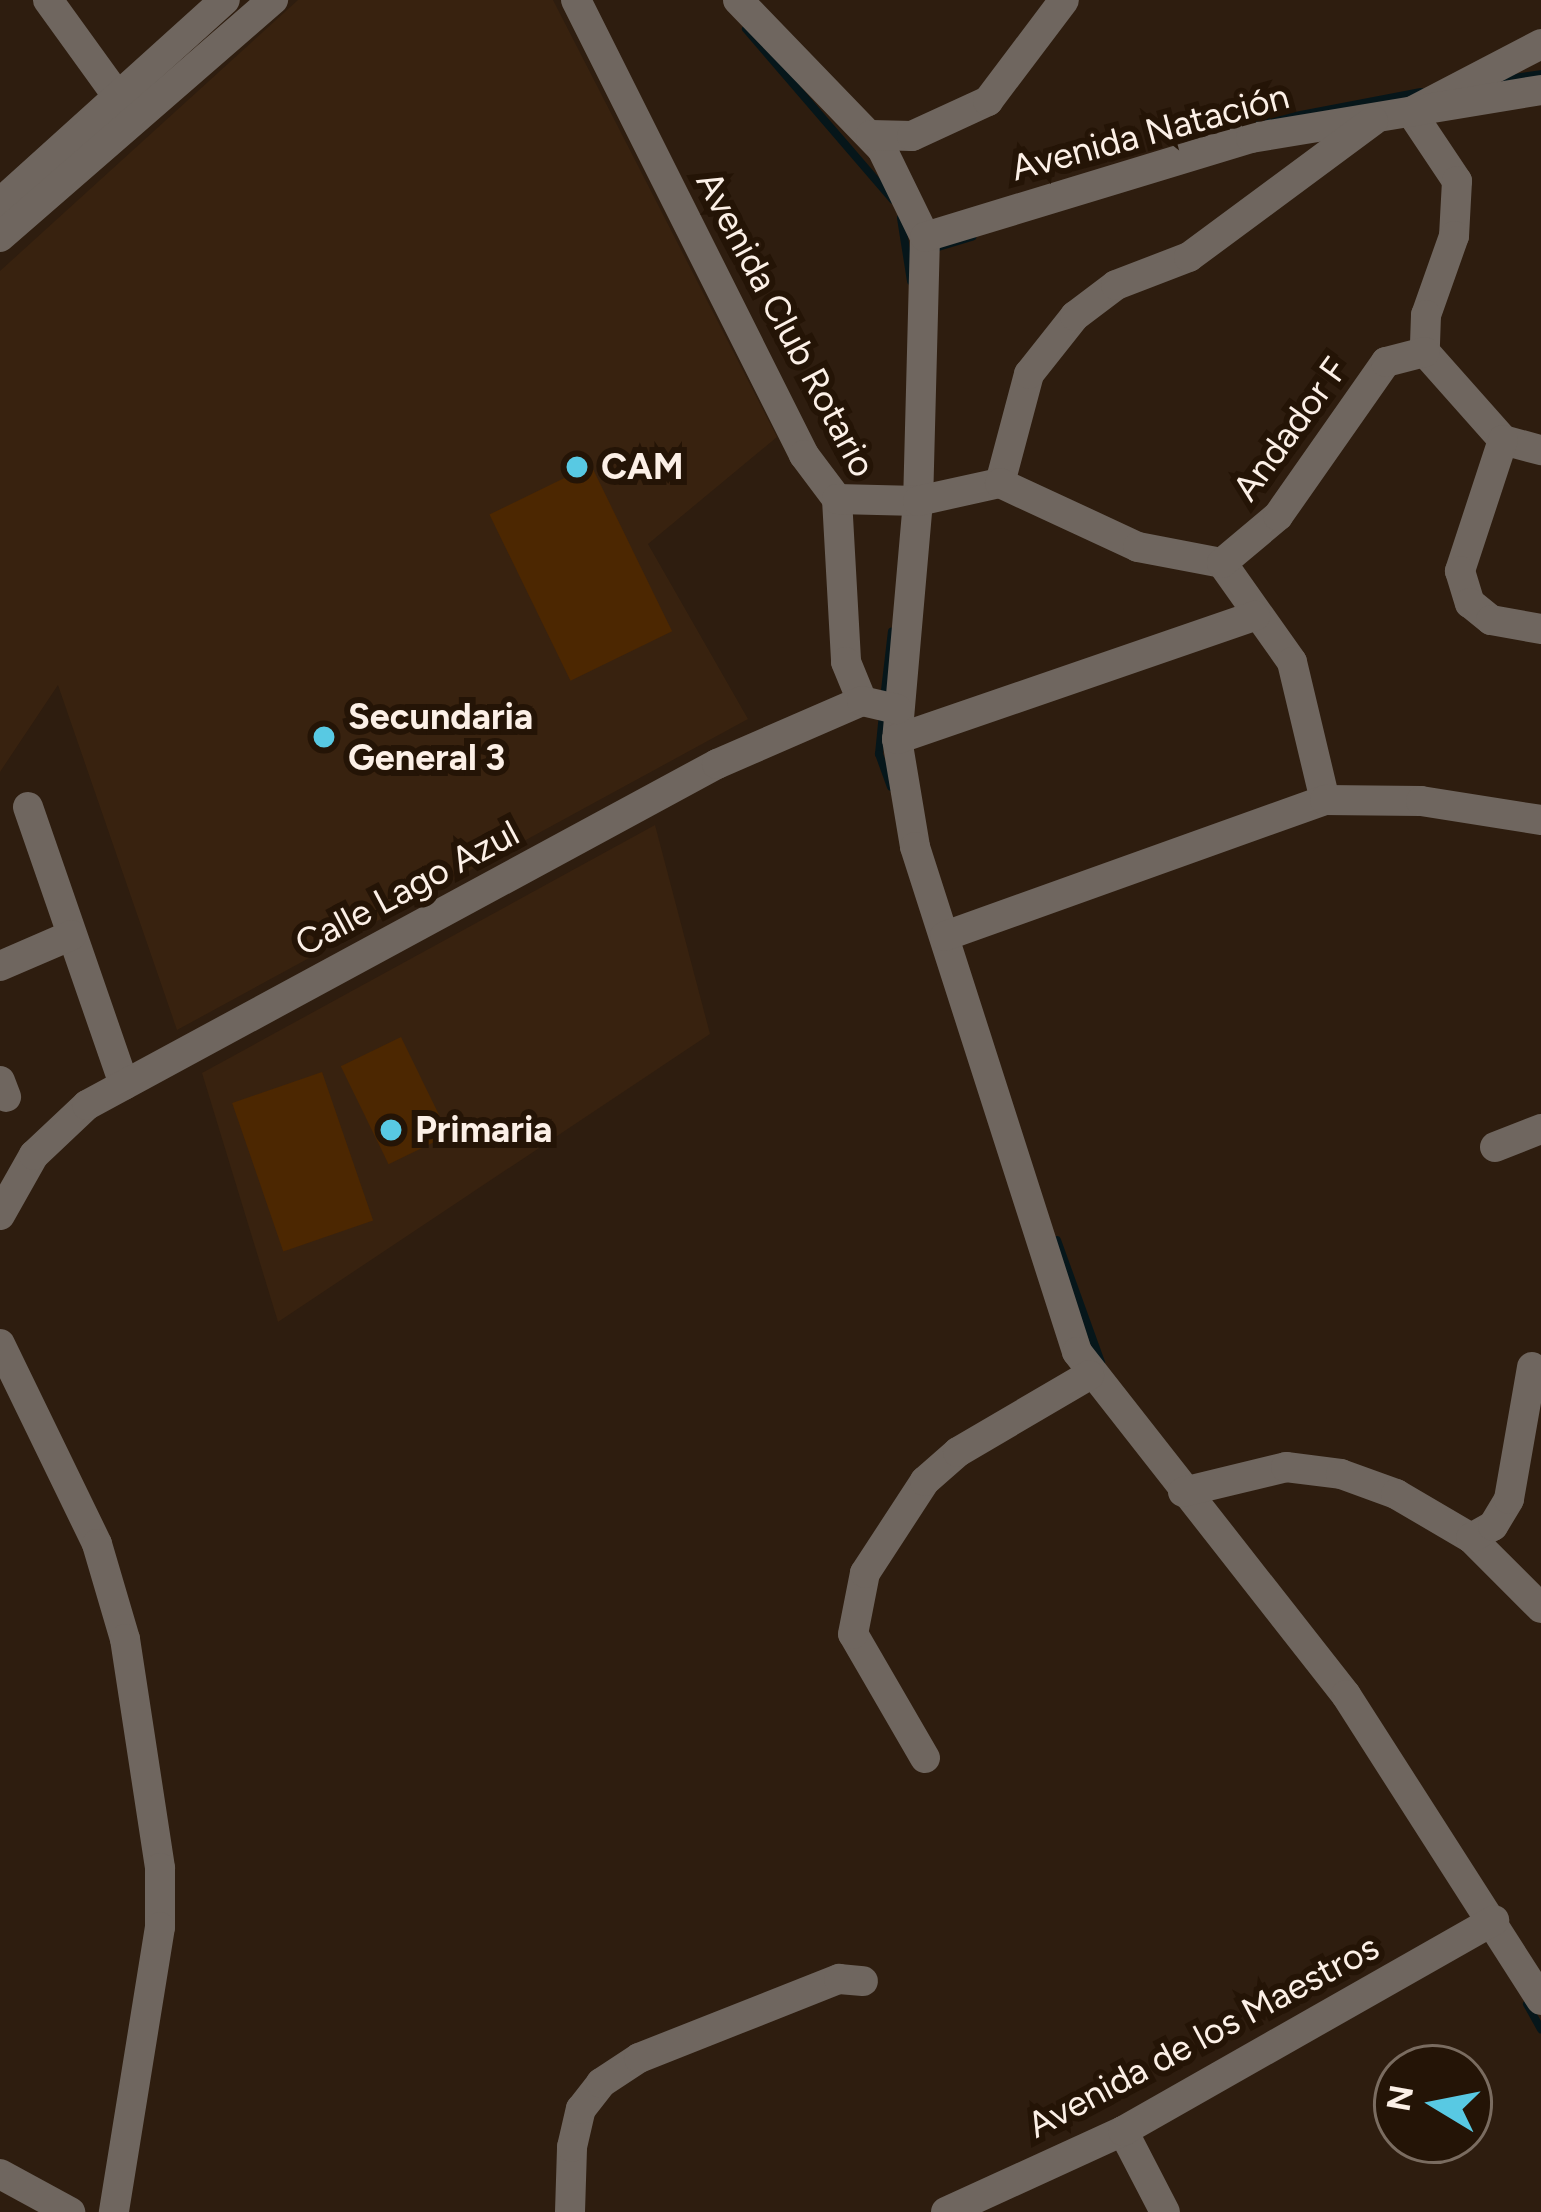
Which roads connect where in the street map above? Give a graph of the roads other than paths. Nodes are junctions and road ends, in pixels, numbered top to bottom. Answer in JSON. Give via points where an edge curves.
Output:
{"nodes":[{"id":1,"x":48,"y":0,"type":"edge"},
{"id":2,"x":225,"y":0,"type":"edge"},
{"id":3,"x":273,"y":0,"type":"edge"},
{"id":4,"x":576,"y":0,"type":"edge"},
{"id":5,"x":738,"y":0,"type":"edge"},
{"id":6,"x":1064,"y":0,"type":"edge"},
{"id":7,"x":1541,"y":44,"type":"edge"},
{"id":8,"x":1541,"y":90,"type":"edge"},
{"id":9,"x":118,"y":97,"type":"junction"},
{"id":10,"x":1411,"y":112,"type":"junction"},
{"id":11,"x":1378,"y":117,"type":"junction"},
{"id":12,"x":871,"y":135,"type":"junction"},
{"id":13,"x":0,"y":202,"type":"edge"},
{"id":14,"x":0,"y":237,"type":"edge"},
{"id":15,"x":925,"y":237,"type":"junction"},
{"id":16,"x":1425,"y":352,"type":"junction"},
{"id":17,"x":1503,"y":440,"type":"junction"},
{"id":18,"x":1541,"y":450,"type":"edge"},
{"id":19,"x":1000,"y":483,"type":"junction"},
{"id":20,"x":837,"y":499,"type":"junction"},
{"id":21,"x":918,"y":501,"type":"junction"},
{"id":22,"x":1222,"y":563,"type":"junction"},
{"id":23,"x":1255,"y":616,"type":"junction"},
{"id":24,"x":1541,"y":628,"type":"edge"},
{"id":25,"x":862,"y":701,"type":"junction"},
{"id":26,"x":897,"y":724,"type":"junction"},
{"id":27,"x":1324,"y":800,"type":"junction"},
{"id":28,"x":28,"y":807,"type":"dead end"},
{"id":29,"x":1541,"y":820,"type":"edge"},
{"id":30,"x":72,"y":935,"type":"junction"},
{"id":31,"x":945,"y":936,"type":"junction"},
{"id":32,"x":0,"y":966,"type":"edge"},
{"id":33,"x":124,"y":1085,"type":"junction"},
{"id":34,"x":1541,"y":1129,"type":"edge"},
{"id":35,"x":1495,"y":1147,"type":"dead end"},
{"id":36,"x":0,"y":1215,"type":"edge"},
{"id":37,"x":0,"y":1344,"type":"edge"},
{"id":38,"x":1532,"y":1367,"type":"dead end"},
{"id":39,"x":1089,"y":1375,"type":"junction"},
{"id":40,"x":1183,"y":1492,"type":"junction"},
{"id":41,"x":1471,"y":1538,"type":"junction"},
{"id":42,"x":1541,"y":1608,"type":"edge"},
{"id":43,"x":925,"y":1758,"type":"dead end"},
{"id":44,"x":1494,"y":1919,"type":"junction"},
{"id":45,"x":863,"y":1981,"type":"dead end"},
{"id":46,"x":1541,"y":2000,"type":"edge"},
{"id":47,"x":1123,"y":2131,"type":"junction"},
{"id":48,"x":0,"y":2174,"type":"edge"},
{"id":49,"x":70,"y":2212,"type":"edge"},
{"id":50,"x":114,"y":2212,"type":"edge"},
{"id":51,"x":570,"y":2212,"type":"edge"},
{"id":52,"x":946,"y":2212,"type":"edge"},
{"id":53,"x":1165,"y":2212,"type":"edge"}],
"edges":[{"from":1,"to":9,"type":"street"},
{"from":2,"to":9,"type":"street"},
{"from":3,"to":14,"type":"street"},
{"from":4,"to":20,"type":"street","name":"Avenida Club Rotario","via":[[804,455]]},
{"from":5,"to":12,"type":"street"},
{"from":6,"to":12,"type":"street","via":[[988,100],[912,136]]},
{"from":7,"to":10,"type":"street"},
{"from":8,"to":10,"type":"street","name":"Avenida Natación"},
{"from":9,"to":13,"type":"street"},
{"from":10,"to":11,"type":"street","name":"Avenida Natación"},
{"from":10,"to":16,"type":"street","via":[[1456,181],[1454,236],[1426,315]]},
{"from":11,"to":15,"type":"street","name":"Avenida Natación","via":[[1251,138]]},
{"from":11,"to":19,"type":"street","via":[[1189,257],[1116,285],[1076,316],[1029,374]]},
{"from":12,"to":15,"type":"street"},
{"from":15,"to":21,"type":"street"},
{"from":16,"to":17,"type":"street"},
{"from":16,"to":22,"type":"street","name":"Andador F","via":[[1386,362],[1278,516]]},
{"from":17,"to":18,"type":"street"},
{"from":17,"to":24,"type":"street","via":[[1460,572],[1470,603],[1491,620]]},
{"from":19,"to":21,"type":"street"},
{"from":19,"to":22,"type":"street","via":[[1138,547]]},
{"from":20,"to":21,"type":"street"},
{"from":20,"to":25,"type":"street","name":"Avenida Club Rotario","via":[[846,662]]},
{"from":21,"to":26,"type":"street"},
{"from":22,"to":23,"type":"street"},
{"from":23,"to":26,"type":"street"},
{"from":23,"to":27,"type":"street","via":[[1292,662]]},
{"from":25,"to":26,"type":"street"},
{"from":25,"to":33,"type":"street","name":"Calle Lago Azul","via":[[717,764]]},
{"from":26,"to":31,"type":"street","via":[[916,847]]},
{"from":27,"to":29,"type":"street","via":[[1421,801]]},
{"from":27,"to":31,"type":"street"},
{"from":28,"to":30,"type":"street"},
{"from":30,"to":32,"type":"street"},
{"from":30,"to":33,"type":"street"},
{"from":31,"to":39,"type":"street"},
{"from":33,"to":36,"type":"street","name":"Calle Lago Azul","via":[[87,1106],[34,1155]]},
{"from":34,"to":35,"type":"street"},
{"from":37,"to":50,"type":"street","via":[[97,1544],[125,1639],[160,1868],[160,1928]]},
{"from":38,"to":41,"type":"street","via":[[1509,1499],[1492,1526]]},
{"from":39,"to":40,"type":"street"},
{"from":39,"to":43,"type":"street","via":[[958,1452],[926,1481],[865,1573],[853,1634]]},
{"from":40,"to":41,"type":"street","via":[[1286,1467],[1341,1474],[1396,1494]]},
{"from":40,"to":44,"type":"street","via":[[1346,1695]]},
{"from":41,"to":42,"type":"street"},
{"from":44,"to":46,"type":"street"},
{"from":44,"to":47,"type":"street","name":"Avenida de los Maestros"},
{"from":45,"to":51,"type":"street","via":[[839,1979],[639,2058],[601,2083],[581,2109]]},
{"from":47,"to":52,"type":"street","name":"Avenida de los Maestros"},
{"from":47,"to":53,"type":"street"},
{"from":48,"to":49,"type":"street"}]}
